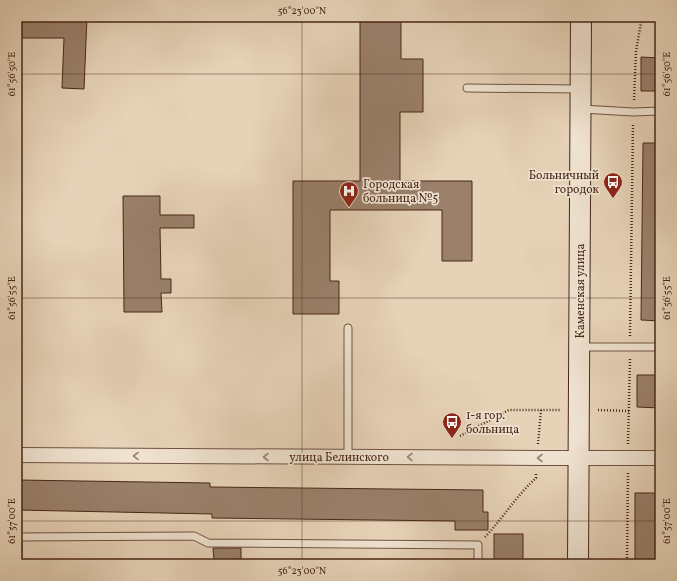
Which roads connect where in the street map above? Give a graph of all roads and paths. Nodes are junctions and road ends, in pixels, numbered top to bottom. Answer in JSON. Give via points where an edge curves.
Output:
{"nodes":[{"id":1,"x":581,"y":17,"type":"edge"},
{"id":2,"x":642,"y":17,"type":"edge"},
{"id":3,"x":468,"y":88,"type":"dead end"},
{"id":4,"x":581,"y":89,"type":"junction"},
{"id":5,"x":580,"y":109,"type":"junction"},
{"id":6,"x":660,"y":111,"type":"edge"},
{"id":7,"x":633,"y":112,"type":"junction"},
{"id":8,"x":348,"y":328,"type":"dead end"},
{"id":9,"x":580,"y":347,"type":"junction"},
{"id":10,"x":630,"y":347,"type":"junction"},
{"id":11,"x":660,"y":347,"type":"edge"},
{"id":12,"x":541,"y":410,"type":"junction"},
{"id":13,"x":579,"y":410,"type":"junction"},
{"id":14,"x":629,"y":411,"type":"junction"},
{"id":15,"x":460,"y":436,"type":"dead end"},
{"id":16,"x":17,"y":455,"type":"edge"},
{"id":17,"x":348,"y":457,"type":"junction"},
{"id":18,"x":537,"y":458,"type":"junction"},
{"id":19,"x":579,"y":458,"type":"junction"},
{"id":20,"x":628,"y":458,"type":"junction"},
{"id":21,"x":660,"y":458,"type":"edge"},
{"id":22,"x":478,"y":545,"type":"junction"},
{"id":23,"x":18,"y":564,"type":"edge"},
{"id":24,"x":478,"y":564,"type":"edge"},
{"id":25,"x":578,"y":564,"type":"edge"},
{"id":26,"x":627,"y":564,"type":"edge"}],
"edges":[{"from":1,"to":4,"type":"street","name":"Каменская улица"},
{"from":2,"to":7,"type":"path","via":[[636,51]]},
{"from":3,"to":4,"type":"lane"},
{"from":4,"to":5,"type":"street","name":"Каменская улица"},
{"from":5,"to":7,"type":"lane"},
{"from":5,"to":9,"type":"street","name":"Каменская улица"},
{"from":6,"to":7,"type":"lane"},
{"from":7,"to":10,"type":"path"},
{"from":8,"to":17,"type":"lane"},
{"from":9,"to":10,"type":"lane"},
{"from":9,"to":13,"type":"street","name":"Каменская улица"},
{"from":10,"to":11,"type":"lane"},
{"from":10,"to":14,"type":"path"},
{"from":12,"to":13,"type":"path"},
{"from":12,"to":15,"type":"path","via":[[509,410]]},
{"from":12,"to":18,"type":"path"},
{"from":13,"to":14,"type":"path"},
{"from":13,"to":19,"type":"street","name":"Каменская улица"},
{"from":14,"to":20,"type":"path"},
{"from":17,"to":16,"type":"street","name":"улица Белинского","one_way":true},
{"from":18,"to":17,"type":"street","name":"улица Белинского","one_way":true},
{"from":19,"to":18,"type":"street","name":"улица Белинского","one_way":true},
{"from":18,"to":22,"type":"path","via":[[536,478]]},
{"from":19,"to":20,"type":"street","name":"улица Белинского"},
{"from":19,"to":25,"type":"street","name":"Каменская улица"},
{"from":20,"to":21,"type":"street","name":"улица Белинского"},
{"from":20,"to":26,"type":"path"},
{"from":22,"to":23,"type":"lane","via":[[208,542],[194,536],[18,537]]},
{"from":22,"to":24,"type":"lane"}]}
